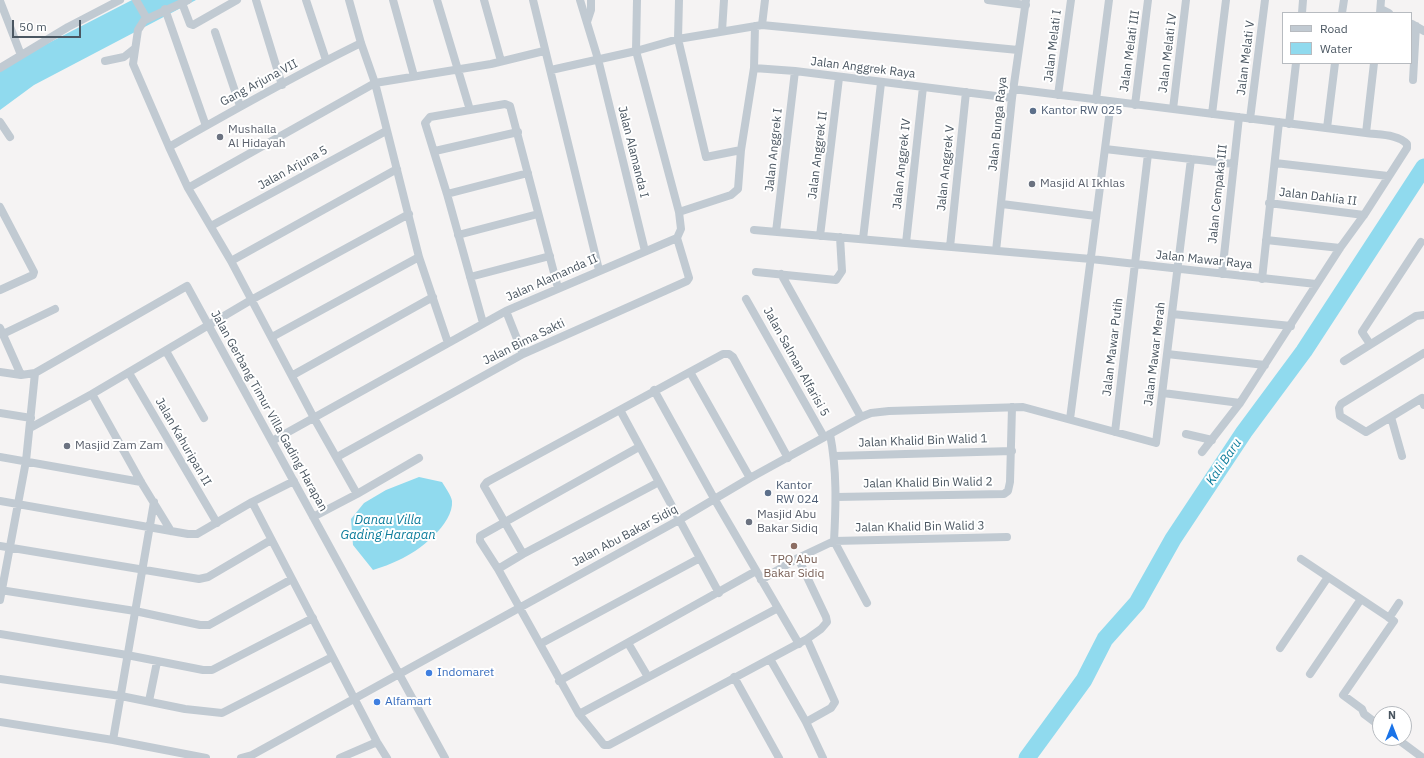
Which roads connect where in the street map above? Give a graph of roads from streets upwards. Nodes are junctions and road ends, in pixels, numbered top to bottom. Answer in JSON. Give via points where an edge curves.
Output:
{"nodes":[{"id":1,"x":120,"y":0,"type":"edge"},
{"id":2,"x":136,"y":0,"type":"edge"},
{"id":3,"x":238,"y":0,"type":"edge"},
{"id":4,"x":256,"y":0,"type":"edge"},
{"id":5,"x":306,"y":0,"type":"edge"},
{"id":6,"x":349,"y":0,"type":"edge"},
{"id":7,"x":393,"y":0,"type":"edge"},
{"id":8,"x":438,"y":0,"type":"edge"},
{"id":9,"x":484,"y":0,"type":"edge"},
{"id":10,"x":533,"y":0,"type":"edge"},
{"id":11,"x":580,"y":0,"type":"edge"},
{"id":12,"x":591,"y":0,"type":"edge"},
{"id":13,"x":637,"y":0,"type":"edge"},
{"id":14,"x":678,"y":0,"type":"edge"},
{"id":15,"x":724,"y":0,"type":"edge"},
{"id":16,"x":765,"y":0,"type":"edge"},
{"id":17,"x":988,"y":0,"type":"edge"},
{"id":18,"x":1071,"y":0,"type":"edge"},
{"id":19,"x":1110,"y":0,"type":"edge"},
{"id":20,"x":1148,"y":0,"type":"edge"},
{"id":21,"x":1186,"y":0,"type":"edge"},
{"id":22,"x":1226,"y":0,"type":"edge"},
{"id":23,"x":1265,"y":0,"type":"edge"},
{"id":24,"x":1304,"y":0,"type":"edge"},
{"id":25,"x":1344,"y":0,"type":"edge"},
{"id":26,"x":1381,"y":0,"type":"edge"},
{"id":27,"x":0,"y":1,"type":"edge"},
{"id":28,"x":185,"y":1,"type":"edge"},
{"id":29,"x":111,"y":2,"type":"edge"},
{"id":30,"x":1026,"y":2,"type":"edge"},
{"id":31,"x":165,"y":9,"type":"junction"},
{"id":32,"x":1302,"y":12,"type":"edge"},
{"id":33,"x":1342,"y":12,"type":"edge"},
{"id":34,"x":1383,"y":12,"type":"edge"},
{"id":35,"x":145,"y":19,"type":"junction"},
{"id":36,"x":587,"y":22,"type":"junction"},
{"id":37,"x":759,"y":25,"type":"junction"},
{"id":38,"x":1413,"y":25,"type":"edge"},
{"id":39,"x":722,"y":31,"type":"junction"},
{"id":40,"x":1424,"y":31,"type":"edge"},
{"id":41,"x":215,"y":32,"type":"dead end"},
{"id":42,"x":678,"y":39,"type":"junction"},
{"id":43,"x":361,"y":43,"type":"junction"},
{"id":44,"x":134,"y":50,"type":"junction"},
{"id":45,"x":1018,"y":50,"type":"junction"},
{"id":46,"x":544,"y":51,"type":"junction"},
{"id":47,"x":636,"y":52,"type":"junction"},
{"id":48,"x":21,"y":55,"type":"junction"},
{"id":49,"x":598,"y":59,"type":"junction"},
{"id":50,"x":326,"y":60,"type":"junction"},
{"id":51,"x":105,"y":61,"type":"dead end"},
{"id":52,"x":500,"y":61,"type":"junction"},
{"id":53,"x":1296,"y":64,"type":"edge"},
{"id":54,"x":1335,"y":64,"type":"edge"},
{"id":55,"x":1374,"y":64,"type":"edge"},
{"id":56,"x":0,"y":68,"type":"edge"},
{"id":57,"x":458,"y":68,"type":"junction"},
{"id":58,"x":754,"y":68,"type":"junction"},
{"id":59,"x":551,"y":70,"type":"junction"},
{"id":60,"x":794,"y":71,"type":"junction"},
{"id":61,"x":414,"y":76,"type":"junction"},
{"id":62,"x":839,"y":78,"type":"junction"},
{"id":63,"x":1413,"y":80,"type":"dead end"},
{"id":64,"x":375,"y":83,"type":"junction"},
{"id":65,"x":881,"y":83,"type":"junction"},
{"id":66,"x":282,"y":85,"type":"junction"},
{"id":67,"x":923,"y":87,"type":"junction"},
{"id":68,"x":1013,"y":89,"type":"junction"},
{"id":69,"x":966,"y":92,"type":"junction"},
{"id":70,"x":1058,"y":95,"type":"junction"},
{"id":71,"x":1012,"y":98,"type":"junction"},
{"id":72,"x":1096,"y":100,"type":"junction"},
{"id":73,"x":1111,"y":102,"type":"junction"},
{"id":74,"x":1135,"y":105,"type":"junction"},
{"id":75,"x":240,"y":106,"type":"junction"},
{"id":76,"x":1173,"y":109,"type":"junction"},
{"id":77,"x":470,"y":110,"type":"junction"},
{"id":78,"x":1212,"y":114,"type":"junction"},
{"id":79,"x":1239,"y":117,"type":"junction"},
{"id":80,"x":1250,"y":119,"type":"junction"},
{"id":81,"x":0,"y":122,"type":"edge"},
{"id":82,"x":1279,"y":122,"type":"junction"},
{"id":83,"x":1289,"y":124,"type":"junction"},
{"id":84,"x":206,"y":126,"type":"junction"},
{"id":85,"x":1327,"y":128,"type":"junction"},
{"id":86,"x":386,"y":130,"type":"junction"},
{"id":87,"x":518,"y":132,"type":"junction"},
{"id":88,"x":1366,"y":133,"type":"junction"},
{"id":89,"x":10,"y":136,"type":"dead end"},
{"id":90,"x":169,"y":147,"type":"junction"},
{"id":91,"x":1105,"y":149,"type":"junction"},
{"id":92,"x":741,"y":150,"type":"junction"},
{"id":93,"x":435,"y":151,"type":"junction"},
{"id":94,"x":1148,"y":154,"type":"junction"},
{"id":95,"x":1191,"y":159,"type":"junction"},
{"id":96,"x":1275,"y":163,"type":"junction"},
{"id":97,"x":1234,"y":164,"type":"junction"},
{"id":98,"x":397,"y":169,"type":"junction"},
{"id":99,"x":528,"y":173,"type":"junction"},
{"id":100,"x":1388,"y":176,"type":"junction"},
{"id":101,"x":188,"y":188,"type":"junction"},
{"id":102,"x":447,"y":194,"type":"junction"},
{"id":103,"x":1269,"y":203,"type":"junction"},
{"id":104,"x":1002,"y":204,"type":"junction"},
{"id":105,"x":0,"y":207,"type":"edge"},
{"id":106,"x":679,"y":212,"type":"junction"},
{"id":107,"x":409,"y":214,"type":"junction"},
{"id":108,"x":538,"y":214,"type":"junction"},
{"id":109,"x":1364,"y":215,"type":"junction"},
{"id":110,"x":1096,"y":216,"type":"junction"},
{"id":111,"x":211,"y":226,"type":"junction"},
{"id":112,"x":754,"y":230,"type":"dead end"},
{"id":113,"x":776,"y":232,"type":"junction"},
{"id":114,"x":458,"y":235,"type":"junction"},
{"id":115,"x":820,"y":236,"type":"junction"},
{"id":116,"x":840,"y":237,"type":"junction"},
{"id":117,"x":677,"y":238,"type":"junction"},
{"id":118,"x":863,"y":239,"type":"junction"},
{"id":119,"x":1266,"y":240,"type":"junction"},
{"id":120,"x":1421,"y":242,"type":"dead end"},
{"id":121,"x":906,"y":243,"type":"junction"},
{"id":122,"x":950,"y":247,"type":"junction"},
{"id":123,"x":1340,"y":248,"type":"junction"},
{"id":124,"x":645,"y":251,"type":"junction"},
{"id":125,"x":996,"y":251,"type":"junction"},
{"id":126,"x":550,"y":256,"type":"junction"},
{"id":127,"x":419,"y":257,"type":"junction"},
{"id":128,"x":1091,"y":259,"type":"junction"},
{"id":129,"x":231,"y":261,"type":"junction"},
{"id":130,"x":1135,"y":265,"type":"junction"},
{"id":131,"x":1177,"y":269,"type":"junction"},
{"id":132,"x":600,"y":270,"type":"junction"},
{"id":133,"x":756,"y":272,"type":"dead end"},
{"id":134,"x":781,"y":274,"type":"junction"},
{"id":135,"x":1222,"y":274,"type":"junction"},
{"id":136,"x":470,"y":277,"type":"junction"},
{"id":137,"x":1262,"y":279,"type":"junction"},
{"id":138,"x":1315,"y":284,"type":"junction"},
{"id":139,"x":558,"y":288,"type":"junction"},
{"id":140,"x":0,"y":290,"type":"edge"},
{"id":141,"x":432,"y":297,"type":"junction"},
{"id":142,"x":746,"y":299,"type":"dead end"},
{"id":143,"x":251,"y":300,"type":"junction"},
{"id":144,"x":56,"y":309,"type":"dead end"},
{"id":145,"x":506,"y":311,"type":"junction"},
{"id":146,"x":1172,"y":314,"type":"junction"},
{"id":147,"x":1424,"y":315,"type":"edge"},
{"id":148,"x":483,"y":323,"type":"junction"},
{"id":149,"x":209,"y":326,"type":"junction"},
{"id":150,"x":1291,"y":326,"type":"junction"},
{"id":151,"x":2,"y":331,"type":"edge"},
{"id":152,"x":272,"y":337,"type":"junction"},
{"id":153,"x":448,"y":343,"type":"junction"},
{"id":154,"x":1370,"y":344,"type":"junction"},
{"id":155,"x":166,"y":351,"type":"junction"},
{"id":156,"x":1424,"y":353,"type":"edge"},
{"id":157,"x":523,"y":354,"type":"junction"},
{"id":158,"x":1167,"y":354,"type":"junction"},
{"id":159,"x":1344,"y":361,"type":"dead end"},
{"id":160,"x":1265,"y":365,"type":"junction"},
{"id":161,"x":0,"y":372,"type":"edge"},
{"id":162,"x":690,"y":372,"type":"junction"},
{"id":163,"x":35,"y":373,"type":"junction"},
{"id":164,"x":129,"y":373,"type":"junction"},
{"id":165,"x":21,"y":374,"type":"junction"},
{"id":166,"x":293,"y":375,"type":"junction"},
{"id":167,"x":654,"y":390,"type":"junction"},
{"id":168,"x":1162,"y":393,"type":"junction"},
{"id":169,"x":92,"y":394,"type":"junction"},
{"id":170,"x":1240,"y":403,"type":"junction"},
{"id":171,"x":1424,"y":405,"type":"edge"},
{"id":172,"x":1012,"y":407,"type":"junction"},
{"id":173,"x":620,"y":410,"type":"junction"},
{"id":174,"x":0,"y":413,"type":"edge"},
{"id":175,"x":861,"y":417,"type":"junction"},
{"id":176,"x":1391,"y":417,"type":"junction"},
{"id":177,"x":31,"y":418,"type":"junction"},
{"id":178,"x":204,"y":418,"type":"dead end"},
{"id":179,"x":314,"y":418,"type":"junction"},
{"id":180,"x":1070,"y":419,"type":"junction"},
{"id":181,"x":30,"y":428,"type":"junction"},
{"id":182,"x":1115,"y":432,"type":"junction"},
{"id":183,"x":1186,"y":434,"type":"dead end"},
{"id":184,"x":827,"y":436,"type":"junction"},
{"id":185,"x":1212,"y":440,"type":"junction"},
{"id":186,"x":272,"y":441,"type":"junction"},
{"id":187,"x":1157,"y":442,"type":"joint"},
{"id":188,"x":639,"y":447,"type":"junction"},
{"id":189,"x":1012,"y":451,"type":"junction"},
{"id":190,"x":1202,"y":452,"type":"dead end"},
{"id":191,"x":835,"y":456,"type":"junction"},
{"id":192,"x":1402,"y":456,"type":"dead end"},
{"id":193,"x":336,"y":457,"type":"junction"},
{"id":194,"x":0,"y":458,"type":"edge"},
{"id":195,"x":420,"y":458,"type":"dead end"},
{"id":196,"x":788,"y":458,"type":"junction"},
{"id":197,"x":26,"y":461,"type":"junction"},
{"id":198,"x":750,"y":478,"type":"junction"},
{"id":199,"x":294,"y":481,"type":"junction"},
{"id":200,"x":141,"y":482,"type":"junction"},
{"id":201,"x":659,"y":482,"type":"junction"},
{"id":202,"x":357,"y":494,"type":"junction"},
{"id":203,"x":836,"y":497,"type":"junction"},
{"id":204,"x":715,"y":500,"type":"junction"},
{"id":205,"x":0,"y":501,"type":"edge"},
{"id":206,"x":154,"y":502,"type":"junction"},
{"id":207,"x":252,"y":502,"type":"junction"},
{"id":208,"x":18,"y":504,"type":"junction"},
{"id":209,"x":313,"y":517,"type":"junction"},
{"id":210,"x":679,"y":520,"type":"junction"},
{"id":211,"x":504,"y":521,"type":"junction"},
{"id":212,"x":217,"y":523,"type":"junction"},
{"id":213,"x":150,"y":527,"type":"junction"},
{"id":214,"x":171,"y":531,"type":"junction"},
{"id":215,"x":1007,"y":537,"type":"dead end"},
{"id":216,"x":271,"y":540,"type":"junction"},
{"id":217,"x":834,"y":541,"type":"junction"},
{"id":218,"x":0,"y":546,"type":"edge"},
{"id":219,"x":9,"y":547,"type":"junction"},
{"id":220,"x":523,"y":554,"type":"junction"},
{"id":221,"x":700,"y":558,"type":"junction"},
{"id":222,"x":798,"y":558,"type":"junction"},
{"id":223,"x":1301,"y":559,"type":"dead end"},
{"id":224,"x":143,"y":569,"type":"junction"},
{"id":225,"x":498,"y":569,"type":"junction"},
{"id":226,"x":756,"y":571,"type":"junction"},
{"id":227,"x":1328,"y":577,"type":"junction"},
{"id":228,"x":292,"y":579,"type":"junction"},
{"id":229,"x":762,"y":580,"type":"junction"},
{"id":230,"x":1,"y":591,"type":"edge"},
{"id":231,"x":719,"y":593,"type":"junction"},
{"id":232,"x":1361,"y":599,"type":"junction"},
{"id":233,"x":0,"y":600,"type":"edge"},
{"id":234,"x":1399,"y":603,"type":"dead end"},
{"id":235,"x":867,"y":604,"type":"dead end"},
{"id":236,"x":519,"y":607,"type":"junction"},
{"id":237,"x":778,"y":608,"type":"junction"},
{"id":238,"x":134,"y":611,"type":"junction"},
{"id":239,"x":313,"y":618,"type":"junction"},
{"id":240,"x":1389,"y":618,"type":"junction"},
{"id":241,"x":0,"y":634,"type":"edge"},
{"id":242,"x":807,"y":639,"type":"junction"},
{"id":243,"x":628,"y":643,"type":"junction"},
{"id":244,"x":540,"y":644,"type":"junction"},
{"id":245,"x":799,"y":644,"type":"junction"},
{"id":246,"x":1280,"y":648,"type":"dead end"},
{"id":247,"x":128,"y":655,"type":"junction"},
{"id":248,"x":332,"y":657,"type":"junction"},
{"id":249,"x":770,"y":659,"type":"junction"},
{"id":250,"x":157,"y":662,"type":"junction"},
{"id":251,"x":399,"y":674,"type":"junction"},
{"id":252,"x":1310,"y":674,"type":"dead end"},
{"id":253,"x":648,"y":677,"type":"junction"},
{"id":254,"x":734,"y":677,"type":"junction"},
{"id":255,"x":0,"y":679,"type":"edge"},
{"id":256,"x":559,"y":681,"type":"junction"},
{"id":257,"x":121,"y":696,"type":"junction"},
{"id":258,"x":354,"y":698,"type":"junction"},
{"id":259,"x":149,"y":701,"type":"junction"},
{"id":260,"x":579,"y":714,"type":"junction"},
{"id":261,"x":1372,"y":720,"type":"edge"},
{"id":262,"x":0,"y":722,"type":"edge"},
{"id":263,"x":806,"y":722,"type":"junction"},
{"id":264,"x":113,"y":740,"type":"junction"},
{"id":265,"x":377,"y":742,"type":"junction"},
{"id":266,"x":1407,"y":746,"type":"edge"},
{"id":267,"x":178,"y":756,"type":"edge"},
{"id":268,"x":206,"y":758,"type":"edge"},
{"id":269,"x":241,"y":758,"type":"edge"},
{"id":270,"x":340,"y":758,"type":"edge"},
{"id":271,"x":387,"y":758,"type":"edge"},
{"id":272,"x":445,"y":758,"type":"edge"},
{"id":273,"x":779,"y":758,"type":"edge"},
{"id":274,"x":823,"y":758,"type":"edge"},
{"id":275,"x":1423,"y":758,"type":"edge"}],
"edges":[{"from":1,"to":29,"type":"street"},
{"from":2,"to":35,"type":"street"},
{"from":3,"to":28,"type":"street","via":[[193,25],[190,24]]},
{"from":4,"to":66,"type":"street"},
{"from":5,"to":50,"type":"street"},
{"from":6,"to":43,"type":"street"},
{"from":7,"to":61,"type":"street"},
{"from":8,"to":57,"type":"street"},
{"from":9,"to":52,"type":"street"},
{"from":10,"to":46,"type":"street"},
{"from":11,"to":36,"type":"street","name":"Jalan Alamanda I"},
{"from":12,"to":36,"type":"street"},
{"from":13,"to":47,"type":"street"},
{"from":14,"to":42,"type":"street"},
{"from":15,"to":39,"type":"street"},
{"from":16,"to":37,"type":"street"},
{"from":17,"to":30,"type":"street"},
{"from":18,"to":70,"type":"street","name":"Jalan Melati I"},
{"from":19,"to":72,"type":"street"},
{"from":20,"to":74,"type":"street","name":"Jalan Melati III"},
{"from":21,"to":76,"type":"street","name":"Jalan Melati IV"},
{"from":22,"to":78,"type":"street"},
{"from":23,"to":80,"type":"street","name":"Jalan Melati V"},
{"from":24,"to":32,"type":"street"},
{"from":25,"to":33,"type":"street"},
{"from":26,"to":34,"type":"street"},
{"from":27,"to":48,"type":"street"},
{"from":28,"to":31,"type":"street"},
{"from":29,"to":48,"type":"street"},
{"from":30,"to":45,"type":"street","name":"Jalan Bunga Raya"},
{"from":31,"to":35,"type":"street"},
{"from":31,"to":84,"type":"street"},
{"from":35,"to":44,"type":"street","via":[[138,30]]},
{"from":36,"to":49,"type":"street","name":"Jalan Alamanda I"},
{"from":37,"to":39,"type":"street"},
{"from":37,"to":45,"type":"street"},
{"from":37,"to":58,"type":"street"},
{"from":38,"to":40,"type":"street"},
{"from":38,"to":63,"type":"street"},
{"from":39,"to":42,"type":"street"},
{"from":41,"to":75,"type":"street"},
{"from":42,"to":47,"type":"street"},
{"from":42,"to":92,"type":"street","via":[[706,157]]},
{"from":43,"to":50,"type":"street","name":"Gang Arjuna VII"},
{"from":43,"to":64,"type":"street"},
{"from":44,"to":51,"type":"street","via":[[124,58]]},
{"from":44,"to":90,"type":"street","via":[[133,64]]},
{"from":45,"to":68,"type":"street","name":"Jalan Bunga Raya"},
{"from":46,"to":52,"type":"street"},
{"from":46,"to":59,"type":"street"},
{"from":47,"to":49,"type":"street"},
{"from":47,"to":106,"type":"street"},
{"from":48,"to":56,"type":"street"},
{"from":49,"to":59,"type":"street"},
{"from":49,"to":124,"type":"street","name":"Jalan Alamanda I"},
{"from":50,"to":66,"type":"street","name":"Gang Arjuna VII"},
{"from":52,"to":57,"type":"street"},
{"from":53,"to":83,"type":"street"},
{"from":54,"to":85,"type":"street"},
{"from":55,"to":88,"type":"street"},
{"from":57,"to":61,"type":"street"},
{"from":57,"to":77,"type":"street"},
{"from":58,"to":60,"type":"street","name":"Jalan Anggrek Raya"},
{"from":58,"to":92,"type":"street"},
{"from":59,"to":132,"type":"street"},
{"from":60,"to":62,"type":"street","name":"Jalan Anggrek Raya"},
{"from":60,"to":113,"type":"street","name":"Jalan Anggrek I"},
{"from":61,"to":64,"type":"street"},
{"from":62,"to":65,"type":"street","name":"Jalan Anggrek Raya"},
{"from":62,"to":115,"type":"street","name":"Jalan Anggrek II"},
{"from":64,"to":86,"type":"street"},
{"from":64,"to":101,"type":"street"},
{"from":65,"to":67,"type":"street","name":"Jalan Anggrek Raya"},
{"from":65,"to":118,"type":"street"},
{"from":66,"to":75,"type":"street","name":"Gang Arjuna VII"},
{"from":67,"to":69,"type":"street","name":"Jalan Anggrek Raya"},
{"from":67,"to":121,"type":"street","name":"Jalan Anggrek IV"},
{"from":68,"to":70,"type":"street"},
{"from":68,"to":71,"type":"street","name":"Jalan Bunga Raya"},
{"from":69,"to":71,"type":"street","name":"Jalan Anggrek Raya"},
{"from":69,"to":122,"type":"street","name":"Jalan Anggrek V"},
{"from":70,"to":72,"type":"street"},
{"from":71,"to":104,"type":"street","name":"Jalan Bunga Raya"},
{"from":72,"to":73,"type":"street"},
{"from":73,"to":74,"type":"street"},
{"from":73,"to":91,"type":"street"},
{"from":74,"to":76,"type":"street"},
{"from":75,"to":84,"type":"street","name":"Gang Arjuna VII"},
{"from":76,"to":78,"type":"street"},
{"from":77,"to":87,"type":"street","via":[[508,104]]},
{"from":77,"to":93,"type":"street","via":[[427,118],[425,122]]},
{"from":78,"to":79,"type":"street"},
{"from":79,"to":80,"type":"street"},
{"from":79,"to":97,"type":"street","name":"Jalan Cempaka III"},
{"from":80,"to":82,"type":"street"},
{"from":81,"to":89,"type":"street"},
{"from":82,"to":83,"type":"street"},
{"from":82,"to":96,"type":"street"},
{"from":83,"to":85,"type":"street"},
{"from":84,"to":90,"type":"street","name":"Gang Arjuna VII"},
{"from":85,"to":88,"type":"street"},
{"from":86,"to":98,"type":"street"},
{"from":86,"to":111,"type":"street","name":"Jalan Arjuna 5"},
{"from":87,"to":93,"type":"street"},
{"from":87,"to":99,"type":"street"},
{"from":88,"to":100,"type":"street","via":[[1395,137],[1407,144],[1407,148]]},
{"from":90,"to":101,"type":"street"},
{"from":91,"to":94,"type":"street"},
{"from":91,"to":110,"type":"street"},
{"from":92,"to":106,"type":"street","via":[[739,184],[735,193]]},
{"from":93,"to":102,"type":"street"},
{"from":94,"to":95,"type":"street"},
{"from":94,"to":130,"type":"street","name":"Jalan Mawar Putih"},
{"from":95,"to":97,"type":"street"},
{"from":95,"to":131,"type":"street","name":"Jalan Mawar Merah"},
{"from":96,"to":100,"type":"street"},
{"from":96,"to":103,"type":"street"},
{"from":97,"to":135,"type":"street","name":"Jalan Cempaka III"},
{"from":98,"to":107,"type":"street"},
{"from":98,"to":129,"type":"street"},
{"from":99,"to":102,"type":"street"},
{"from":99,"to":108,"type":"street"},
{"from":100,"to":109,"type":"street"},
{"from":101,"to":111,"type":"street"},
{"from":102,"to":114,"type":"street"},
{"from":103,"to":109,"type":"street","name":"Jalan Dahlia II"},
{"from":103,"to":119,"type":"street"},
{"from":104,"to":110,"type":"street"},
{"from":104,"to":125,"type":"street","name":"Jalan Bunga Raya"},
{"from":105,"to":140,"type":"street","via":[[34,272],[33,275]]},
{"from":106,"to":117,"type":"street","via":[[681,229]]},
{"from":107,"to":127,"type":"street"},
{"from":107,"to":143,"type":"street"},
{"from":108,"to":114,"type":"street"},
{"from":108,"to":126,"type":"street"},
{"from":109,"to":123,"type":"street"},
{"from":110,"to":128,"type":"street"},
{"from":111,"to":129,"type":"street"},
{"from":112,"to":113,"type":"street","name":"Jalan Mawar Raya"},
{"from":113,"to":115,"type":"street","name":"Jalan Mawar Raya"},
{"from":114,"to":136,"type":"street"},
{"from":115,"to":116,"type":"street","name":"Jalan Mawar Raya"},
{"from":116,"to":118,"type":"street","name":"Jalan Mawar Raya"},
{"from":116,"to":134,"type":"street","via":[[842,271],[838,279]]},
{"from":117,"to":124,"type":"street","name":"Jalan Alamanda II"},
{"from":117,"to":157,"type":"street","name":"Jalan Bima Sakti","via":[[689,278],[687,281]]},
{"from":118,"to":121,"type":"street","name":"Jalan Mawar Raya"},
{"from":119,"to":123,"type":"street"},
{"from":119,"to":137,"type":"street"},
{"from":120,"to":154,"type":"street","via":[[1362,332]]},
{"from":121,"to":122,"type":"street","name":"Jalan Mawar Raya"},
{"from":122,"to":125,"type":"street","name":"Jalan Mawar Raya"},
{"from":123,"to":138,"type":"street"},
{"from":124,"to":132,"type":"street","name":"Jalan Alamanda II"},
{"from":125,"to":128,"type":"street","name":"Jalan Mawar Raya"},
{"from":126,"to":136,"type":"street"},
{"from":126,"to":139,"type":"street"},
{"from":127,"to":141,"type":"street"},
{"from":127,"to":152,"type":"street"},
{"from":128,"to":130,"type":"street","name":"Jalan Mawar Raya"},
{"from":128,"to":180,"type":"street"},
{"from":129,"to":143,"type":"street"},
{"from":130,"to":131,"type":"street","name":"Jalan Mawar Raya"},
{"from":130,"to":182,"type":"street","name":"Jalan Mawar Putih"},
{"from":131,"to":135,"type":"street","name":"Jalan Mawar Raya"},
{"from":131,"to":146,"type":"street","name":"Jalan Mawar Merah"},
{"from":132,"to":139,"type":"street","name":"Jalan Alamanda II"},
{"from":133,"to":134,"type":"street"},
{"from":134,"to":175,"type":"street"},
{"from":135,"to":137,"type":"street","name":"Jalan Mawar Raya"},
{"from":136,"to":148,"type":"street"},
{"from":137,"to":138,"type":"street","name":"Jalan Mawar Raya"},
{"from":138,"to":150,"type":"street"},
{"from":139,"to":145,"type":"street","name":"Jalan Alamanda II"},
{"from":141,"to":153,"type":"street"},
{"from":141,"to":166,"type":"street"},
{"from":142,"to":184,"type":"street","name":"Jalan Salman Alfarisi 5"},
{"from":143,"to":149,"type":"street"},
{"from":143,"to":152,"type":"street"},
{"from":144,"to":151,"type":"street"},
{"from":145,"to":148,"type":"street","name":"Jalan Alamanda II"},
{"from":145,"to":157,"type":"street"},
{"from":146,"to":150,"type":"street"},
{"from":146,"to":158,"type":"street","name":"Jalan Mawar Merah"},
{"from":147,"to":154,"type":"street","via":[[1416,316]]},
{"from":148,"to":153,"type":"street","name":"Jalan Alamanda II"},
{"from":149,"to":155,"type":"street"},
{"from":149,"to":163,"type":"street","name":"Jalan Gerbang Timur Villa Gading Harapan","via":[[187,286]]},
{"from":149,"to":186,"type":"street","name":"Jalan Gerbang Timur Villa Gading Harapan"},
{"from":150,"to":160,"type":"street"},
{"from":151,"to":165,"type":"street"},
{"from":152,"to":166,"type":"street"},
{"from":153,"to":179,"type":"street","name":"Jalan Alamanda II"},
{"from":154,"to":159,"type":"street"},
{"from":155,"to":164,"type":"street"},
{"from":155,"to":178,"type":"street"},
{"from":156,"to":176,"type":"street","via":[[1341,404],[1339,408],[1340,416],[1366,432]]},
{"from":157,"to":193,"type":"street","name":"Jalan Bima Sakti"},
{"from":158,"to":160,"type":"street"},
{"from":158,"to":168,"type":"street","name":"Jalan Mawar Merah"},
{"from":160,"to":170,"type":"street"},
{"from":161,"to":165,"type":"street"},
{"from":162,"to":167,"type":"street"},
{"from":162,"to":196,"type":"street","via":[[723,354],[731,356]]},
{"from":162,"to":198,"type":"street"},
{"from":163,"to":165,"type":"street"},
{"from":163,"to":177,"type":"street"},
{"from":164,"to":169,"type":"street"},
{"from":164,"to":212,"type":"street","name":"Jalan Kahuripan II"},
{"from":166,"to":179,"type":"street"},
{"from":167,"to":173,"type":"street"},
{"from":167,"to":204,"type":"street"},
{"from":168,"to":170,"type":"street"},
{"from":168,"to":187,"type":"street","name":"Jalan Mawar Merah"},
{"from":169,"to":181,"type":"street"},
{"from":169,"to":200,"type":"street"},
{"from":170,"to":185,"type":"street"},
{"from":171,"to":176,"type":"street","via":[[1422,398]]},
{"from":172,"to":175,"type":"street","name":"Jalan Abu Bakar Sidiq","via":[[889,411]]},
{"from":172,"to":180,"type":"street","name":"Jalan Abu Bakar Sidiq","via":[[1023,407]]},
{"from":172,"to":189,"type":"street","name":"Jalan Khalid Bin Walid 2"},
{"from":173,"to":188,"type":"street"},
{"from":173,"to":211,"type":"street","via":[[487,482],[484,486]]},
{"from":174,"to":177,"type":"street"},
{"from":175,"to":184,"type":"street","name":"Jalan Abu Bakar Sidiq"},
{"from":176,"to":192,"type":"street"},
{"from":177,"to":181,"type":"street"},
{"from":179,"to":186,"type":"street","name":"Jalan Alamanda II"},
{"from":179,"to":193,"type":"street"},
{"from":180,"to":182,"type":"street","name":"Jalan Abu Bakar Sidiq"},
{"from":181,"to":197,"type":"street"},
{"from":182,"to":187,"type":"street","name":"Jalan Abu Bakar Sidiq"},
{"from":183,"to":185,"type":"street"},
{"from":184,"to":191,"type":"street","name":"Jalan Salman Alfarisi 5"},
{"from":184,"to":196,"type":"street","name":"Jalan Abu Bakar Sidiq"},
{"from":185,"to":190,"type":"street"},
{"from":186,"to":199,"type":"street","name":"Jalan Gerbang Timur Villa Gading Harapan"},
{"from":188,"to":201,"type":"street"},
{"from":188,"to":211,"type":"street"},
{"from":189,"to":191,"type":"street","name":"Jalan Khalid Bin Walid 1"},
{"from":189,"to":203,"type":"street","name":"Jalan Khalid Bin Walid 2","via":[[1010,487],[1004,494]]},
{"from":191,"to":203,"type":"street","name":"Jalan Salman Alfarisi 5"},
{"from":193,"to":202,"type":"street"},
{"from":194,"to":197,"type":"street"},
{"from":195,"to":202,"type":"street"},
{"from":196,"to":198,"type":"street","name":"Jalan Abu Bakar Sidiq"},
{"from":197,"to":200,"type":"street"},
{"from":197,"to":208,"type":"street"},
{"from":198,"to":204,"type":"street","name":"Jalan Abu Bakar Sidiq"},
{"from":199,"to":207,"type":"street"},
{"from":199,"to":209,"type":"street","name":"Jalan Gerbang Timur Villa Gading Harapan"},
{"from":200,"to":206,"type":"street"},
{"from":201,"to":210,"type":"street"},
{"from":201,"to":220,"type":"street"},
{"from":202,"to":209,"type":"street"},
{"from":203,"to":217,"type":"street","name":"Jalan Salman Alfarisi 5"},
{"from":204,"to":210,"type":"street","name":"Jalan Abu Bakar Sidiq"},
{"from":204,"to":226,"type":"street"},
{"from":205,"to":208,"type":"street"},
{"from":206,"to":213,"type":"street"},
{"from":206,"to":214,"type":"street"},
{"from":207,"to":212,"type":"street"},
{"from":207,"to":216,"type":"street"},
{"from":208,"to":213,"type":"street"},
{"from":208,"to":219,"type":"street"},
{"from":209,"to":251,"type":"street","name":"Jalan Gerbang Timur Villa Gading Harapan"},
{"from":210,"to":221,"type":"street"},
{"from":210,"to":236,"type":"street","name":"Jalan Abu Bakar Sidiq"},
{"from":211,"to":220,"type":"street"},
{"from":211,"to":225,"type":"street","via":[[480,536],[480,541]]},
{"from":212,"to":214,"type":"street","via":[[197,534]]},
{"from":213,"to":214,"type":"street"},
{"from":213,"to":224,"type":"street"},
{"from":215,"to":217,"type":"street","name":"Jalan Khalid Bin Walid 3"},
{"from":216,"to":224,"type":"street","via":[[208,577],[192,578]]},
{"from":216,"to":228,"type":"street"},
{"from":217,"to":222,"type":"street"},
{"from":217,"to":235,"type":"street"},
{"from":218,"to":219,"type":"street"},
{"from":219,"to":224,"type":"street"},
{"from":219,"to":230,"type":"street"},
{"from":220,"to":225,"type":"street"},
{"from":221,"to":231,"type":"street"},
{"from":221,"to":244,"type":"street"},
{"from":222,"to":229,"type":"street"},
{"from":222,"to":242,"type":"street","via":[[827,620],[821,629]]},
{"from":223,"to":227,"type":"street"},
{"from":224,"to":238,"type":"street"},
{"from":225,"to":236,"type":"street"},
{"from":226,"to":229,"type":"street"},
{"from":226,"to":231,"type":"street"},
{"from":227,"to":232,"type":"street"},
{"from":227,"to":246,"type":"street"},
{"from":228,"to":238,"type":"street","via":[[209,625]]},
{"from":228,"to":239,"type":"street"},
{"from":229,"to":237,"type":"street"},
{"from":230,"to":233,"type":"street"},
{"from":230,"to":238,"type":"street"},
{"from":231,"to":243,"type":"street"},
{"from":232,"to":240,"type":"street"},
{"from":232,"to":252,"type":"street"},
{"from":234,"to":240,"type":"street"},
{"from":236,"to":244,"type":"street"},
{"from":236,"to":251,"type":"street","name":"Jalan Abu Bakar Sidiq"},
{"from":237,"to":245,"type":"street"},
{"from":237,"to":253,"type":"street"},
{"from":238,"to":247,"type":"street"},
{"from":239,"to":248,"type":"street"},
{"from":239,"to":250,"type":"street","via":[[212,670]]},
{"from":240,"to":261,"type":"street","via":[[1394,621],[1343,695]]},
{"from":241,"to":247,"type":"street"},
{"from":242,"to":245,"type":"street"},
{"from":242,"to":263,"type":"street","via":[[835,702],[831,708]]},
{"from":243,"to":253,"type":"street"},
{"from":243,"to":256,"type":"street"},
{"from":244,"to":256,"type":"street"},
{"from":245,"to":249,"type":"street"},
{"from":247,"to":250,"type":"street"},
{"from":247,"to":257,"type":"street"},
{"from":248,"to":258,"type":"street"},
{"from":248,"to":259,"type":"street","via":[[222,713],[185,709]]},
{"from":249,"to":254,"type":"street"},
{"from":249,"to":263,"type":"street"},
{"from":250,"to":259,"type":"street"},
{"from":251,"to":258,"type":"street","name":"Jalan Abu Bakar Sidiq"},
{"from":251,"to":272,"type":"street","name":"Jalan Gerbang Timur Villa Gading Harapan"},
{"from":253,"to":260,"type":"street"},
{"from":254,"to":260,"type":"street","via":[[609,745],[604,745]]},
{"from":254,"to":273,"type":"street"},
{"from":255,"to":257,"type":"street"},
{"from":256,"to":260,"type":"street"},
{"from":257,"to":259,"type":"street"},
{"from":257,"to":264,"type":"street"},
{"from":258,"to":265,"type":"street"},
{"from":258,"to":269,"type":"street","name":"Jalan Abu Bakar Sidiq","via":[[252,755]]},
{"from":262,"to":264,"type":"street"},
{"from":263,"to":274,"type":"street"},
{"from":264,"to":267,"type":"street"},
{"from":265,"to":270,"type":"street"},
{"from":265,"to":271,"type":"street"},
{"from":266,"to":275,"type":"street"},
{"from":267,"to":268,"type":"street"}]}
